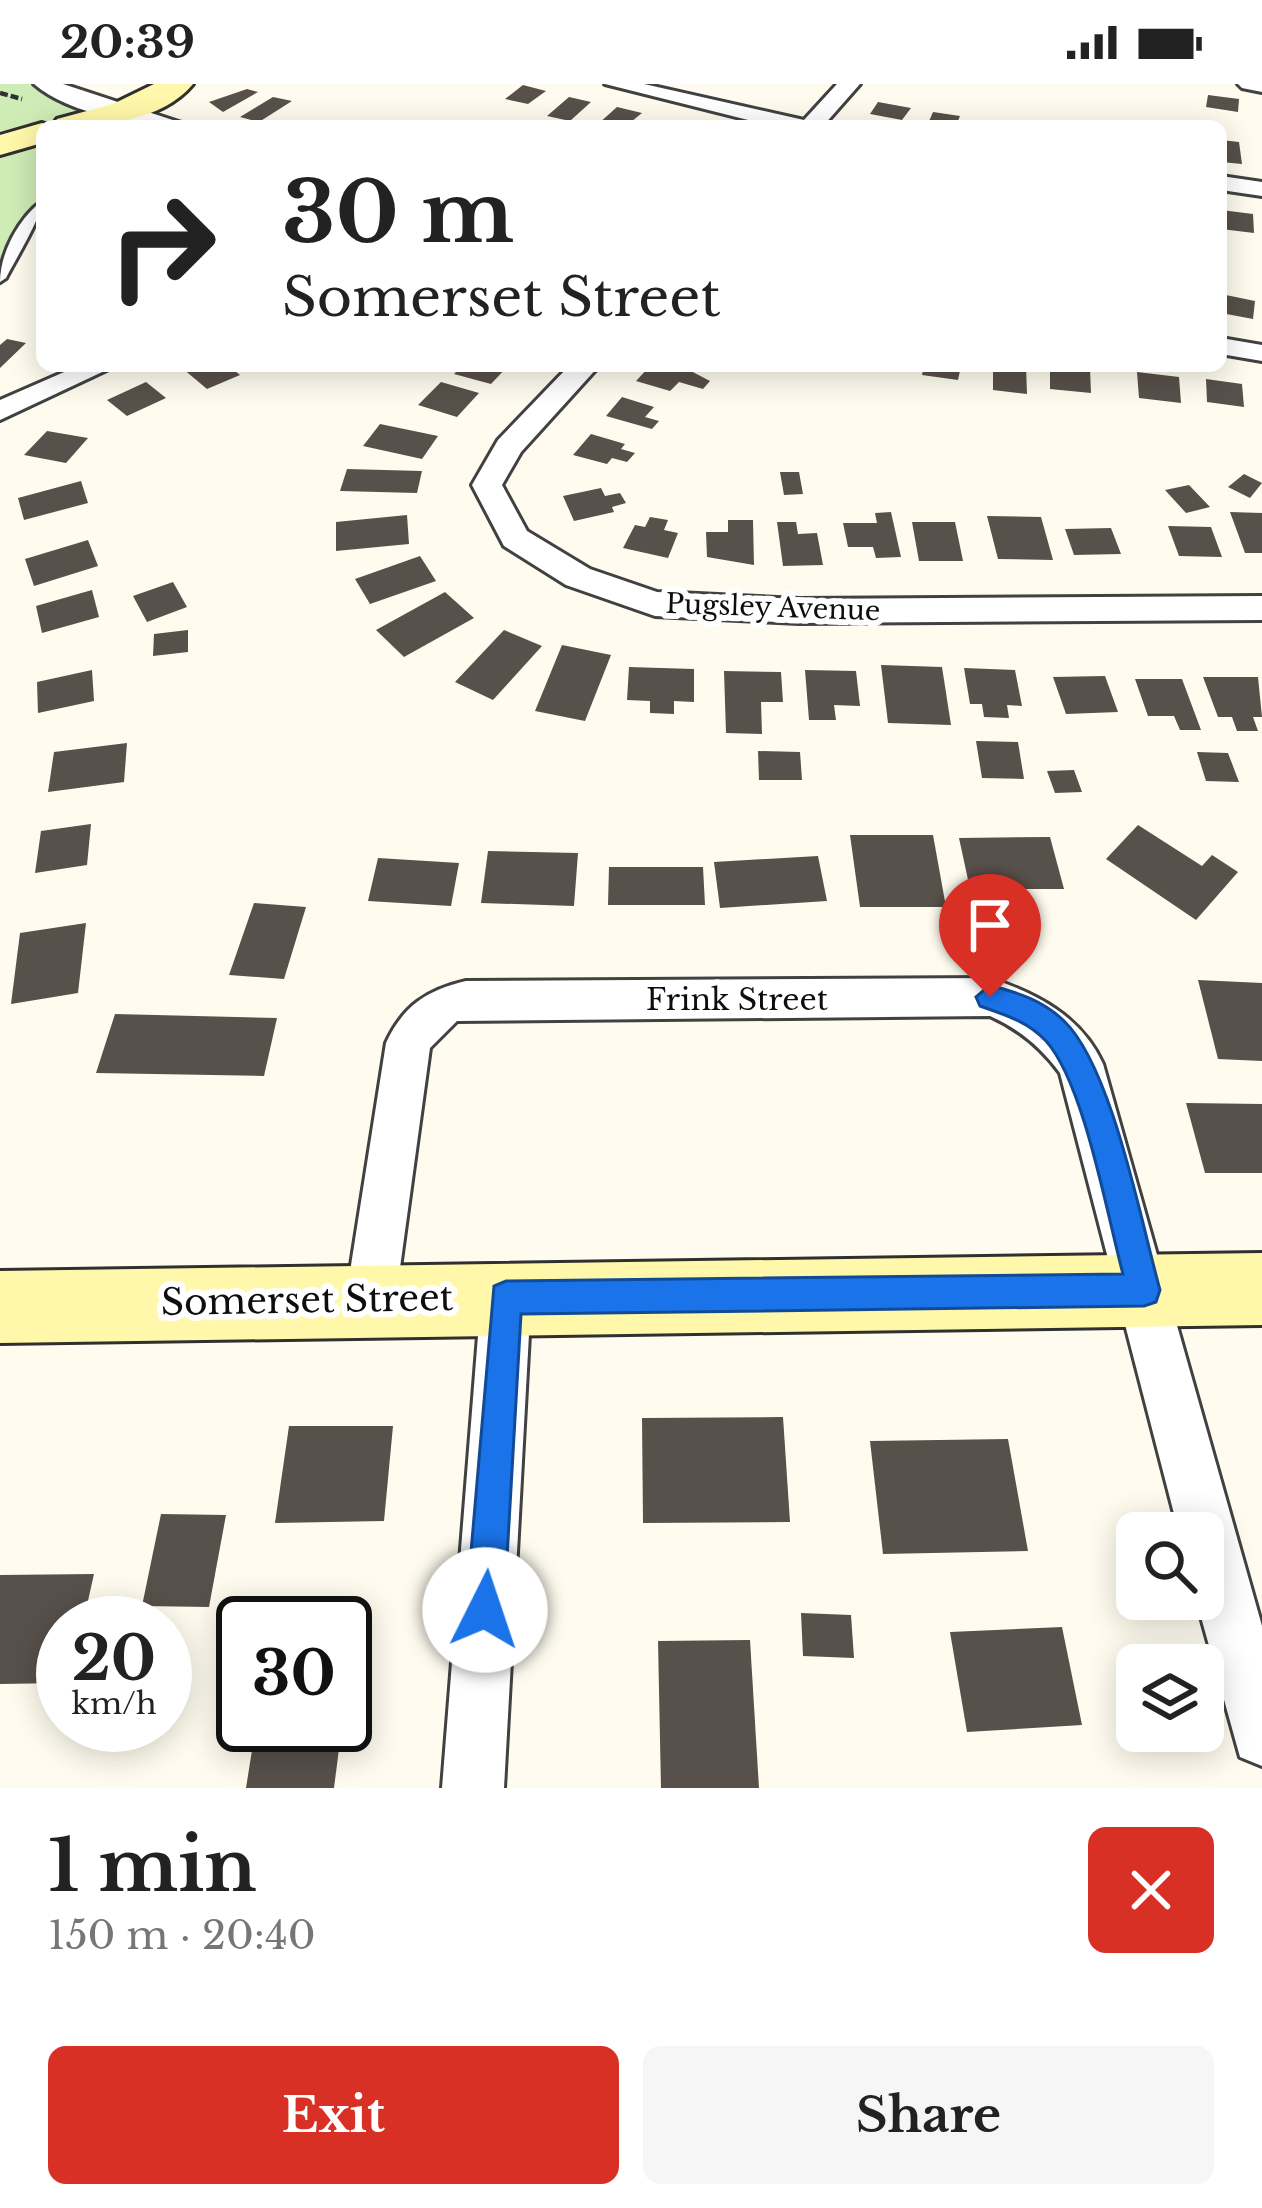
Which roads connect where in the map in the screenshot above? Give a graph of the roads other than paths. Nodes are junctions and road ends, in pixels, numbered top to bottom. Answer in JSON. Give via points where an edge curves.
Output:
{"nodes":[{"id":1,"x":45,"y":84,"type":"edge"},
{"id":2,"x":178,"y":84,"type":"edge"},
{"id":3,"x":616,"y":84,"type":"edge"},
{"id":4,"x":849,"y":84,"type":"edge"},
{"id":5,"x":1249,"y":84,"type":"edge"},
{"id":6,"x":1262,"y":86,"type":"edge"},
{"id":7,"x":124,"y":110,"type":"junction"},
{"id":8,"x":91,"y":120,"type":"edge"},
{"id":9,"x":159,"y":120,"type":"edge"},
{"id":10,"x":775,"y":120,"type":"edge"},
{"id":11,"x":816,"y":120,"type":"edge"},
{"id":12,"x":36,"y":135,"type":"edge"},
{"id":13,"x":0,"y":145,"type":"edge"},
{"id":14,"x":1227,"y":184,"type":"edge"},
{"id":15,"x":1262,"y":189,"type":"edge"},
{"id":16,"x":36,"y":215,"type":"edge"},
{"id":17,"x":0,"y":278,"type":"edge"},
{"id":18,"x":1227,"y":347,"type":"edge"},
{"id":19,"x":1262,"y":352,"type":"edge"},
{"id":20,"x":88,"y":372,"type":"edge"},
{"id":21,"x":578,"y":372,"type":"edge"},
{"id":22,"x":0,"y":411,"type":"edge"},
{"id":23,"x":1262,"y":608,"type":"edge"},
{"id":24,"x":1262,"y":1289,"type":"edge"},
{"id":25,"x":1144,"y":1290,"type":"junction"},
{"id":26,"x":370,"y":1298,"type":"junction"},
{"id":27,"x":506,"y":1298,"type":"junction"},
{"id":28,"x":0,"y":1306,"type":"edge"},
{"id":29,"x":1262,"y":1735,"type":"edge"},
{"id":30,"x":473,"y":1788,"type":"edge"}],
"edges":[{"from":1,"to":7,"type":"street"},
{"from":2,"to":7,"type":"main road"},
{"from":3,"to":10,"type":"street"},
{"from":4,"to":11,"type":"street"},
{"from":5,"to":6,"type":"street"},
{"from":7,"to":8,"type":"main road"},
{"from":7,"to":9,"type":"street"},
{"from":12,"to":13,"type":"main road"},
{"from":14,"to":15,"type":"street"},
{"from":16,"to":17,"type":"lane"},
{"from":18,"to":19,"type":"street"},
{"from":20,"to":22,"type":"street"},
{"from":21,"to":23,"type":"street","name":"Pugsley Avenue","via":[[509,447],[487,485],[515,538],[578,577],[655,604]]},
{"from":24,"to":25,"type":"main road","name":"Somerset Street"},
{"from":25,"to":26,"type":"street","name":"Frink Street","via":[[1080,1064],[1029,1010],[990,997],[466,1000],[440,1006],[408,1043]]},
{"from":25,"to":27,"type":"main road","name":"Somerset Street"},
{"from":25,"to":29,"type":"street","name":"Frink Street"},
{"from":26,"to":27,"type":"main road","name":"Somerset Street"},
{"from":26,"to":28,"type":"main road","name":"Somerset Street"},
{"from":27,"to":30,"type":"street"}]}
